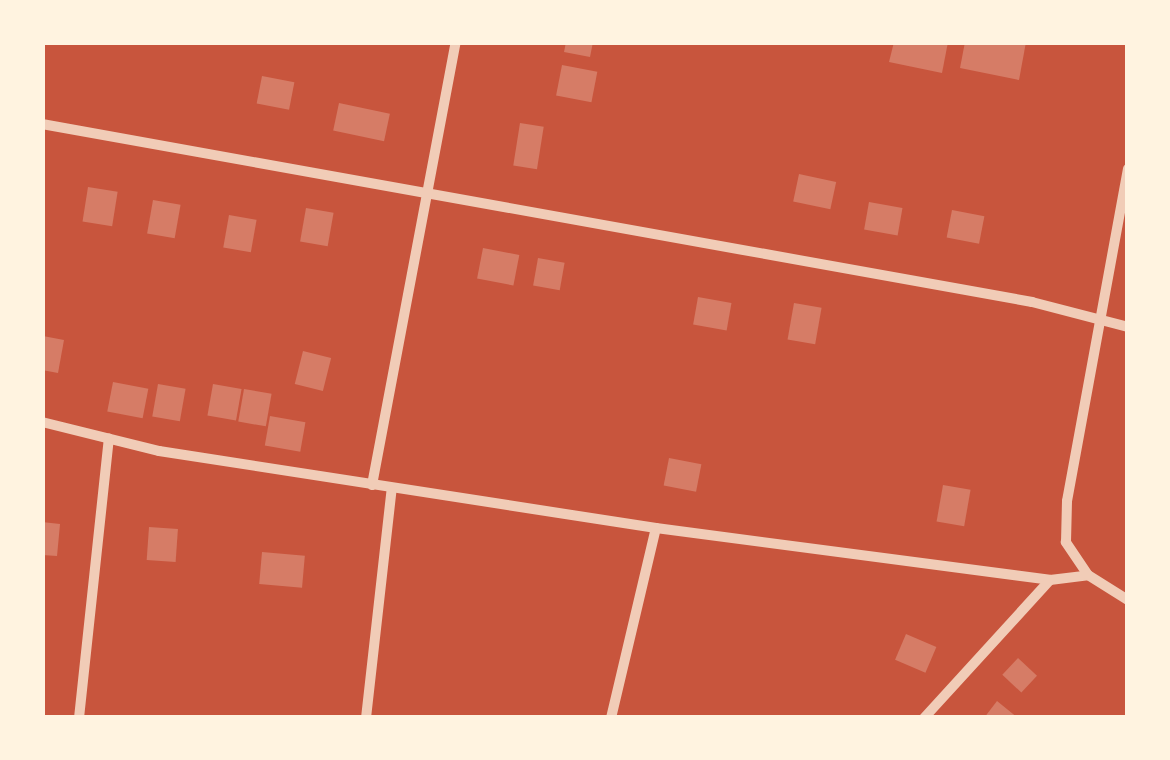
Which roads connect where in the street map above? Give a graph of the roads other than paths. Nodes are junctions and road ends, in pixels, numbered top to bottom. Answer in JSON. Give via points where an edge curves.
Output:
{"nodes":[{"id":1,"x":456,"y":42,"type":"edge"},
{"id":2,"x":42,"y":124,"type":"edge"},
{"id":3,"x":1128,"y":169,"type":"edge"},
{"id":4,"x":424,"y":195,"type":"junction"},
{"id":5,"x":1100,"y":322,"type":"junction"},
{"id":6,"x":1128,"y":327,"type":"edge"},
{"id":7,"x":42,"y":422,"type":"edge"},
{"id":8,"x":109,"y":440,"type":"junction"},
{"id":9,"x":372,"y":485,"type":"junction"},
{"id":10,"x":392,"y":488,"type":"junction"},
{"id":11,"x":656,"y":528,"type":"junction"},
{"id":12,"x":1088,"y":575,"type":"junction"},
{"id":13,"x":1050,"y":580,"type":"junction"},
{"id":14,"x":1128,"y":600,"type":"edge"},
{"id":15,"x":78,"y":718,"type":"edge"},
{"id":16,"x":366,"y":718,"type":"edge"},
{"id":17,"x":611,"y":718,"type":"edge"},
{"id":18,"x":924,"y":718,"type":"edge"}],
"edges":[{"from":1,"to":4,"type":"street"},
{"from":2,"to":4,"type":"street"},
{"from":3,"to":5,"type":"street"},
{"from":4,"to":5,"type":"street","via":[[1032,302]]},
{"from":4,"to":9,"type":"street"},
{"from":5,"to":6,"type":"street"},
{"from":5,"to":12,"type":"street","via":[[1067,501],[1066,542]]},
{"from":7,"to":8,"type":"street"},
{"from":8,"to":9,"type":"street"},
{"from":8,"to":15,"type":"street"},
{"from":9,"to":10,"type":"street"},
{"from":10,"to":11,"type":"street"},
{"from":10,"to":16,"type":"street"},
{"from":11,"to":13,"type":"street"},
{"from":11,"to":17,"type":"street"},
{"from":12,"to":13,"type":"street"},
{"from":12,"to":14,"type":"street"},
{"from":13,"to":18,"type":"street"}]}
